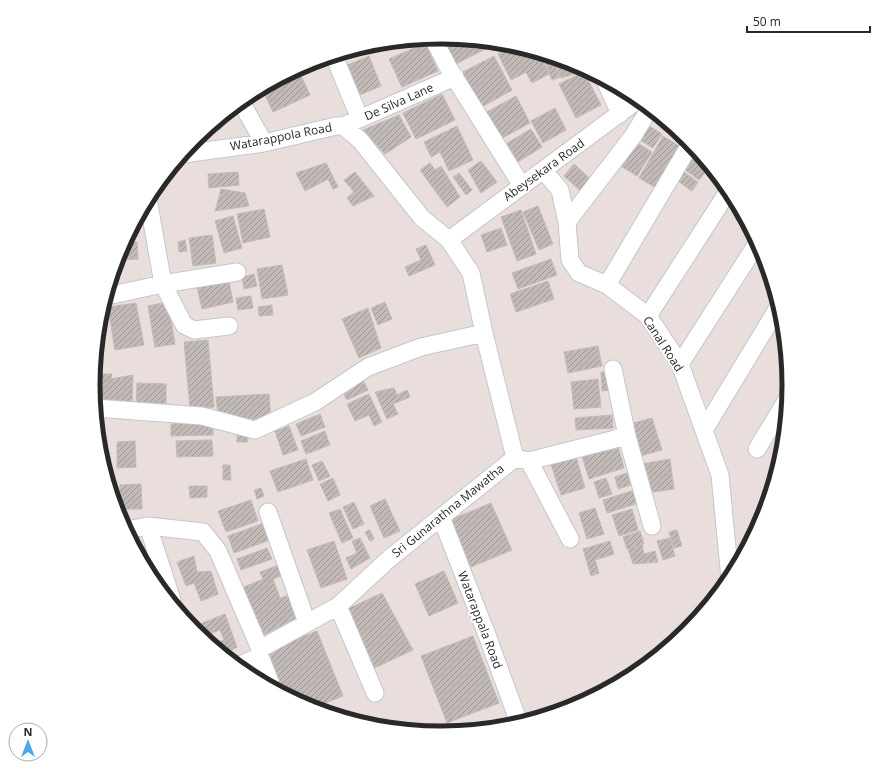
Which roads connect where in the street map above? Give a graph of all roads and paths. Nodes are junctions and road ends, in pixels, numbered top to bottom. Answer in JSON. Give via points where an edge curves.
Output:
{"nodes":[{"id":1,"x":437,"y":44,"type":"edge"},
{"id":2,"x":336,"y":61,"type":"edge"},
{"id":3,"x":455,"y":77,"type":"junction"},
{"id":4,"x":609,"y":88,"type":"edge"},
{"id":5,"x":634,"y":103,"type":"edge"},
{"id":6,"x":244,"y":107,"type":"edge"},
{"id":7,"x":647,"y":113,"type":"edge"},
{"id":8,"x":620,"y":114,"type":"junction"},
{"id":9,"x":360,"y":119,"type":"junction"},
{"id":10,"x":343,"y":126,"type":"junction"},
{"id":11,"x":264,"y":143,"type":"junction"},
{"id":12,"x":688,"y":149,"type":"edge"},
{"id":13,"x":192,"y":153,"type":"edge"},
{"id":14,"x":544,"y":171,"type":"junction"},
{"id":15,"x":522,"y":186,"type":"junction"},
{"id":16,"x":725,"y":196,"type":"edge"},
{"id":17,"x":150,"y":208,"type":"edge"},
{"id":18,"x":568,"y":222,"type":"junction"},
{"id":19,"x":449,"y":240,"type":"junction"},
{"id":20,"x":754,"y":248,"type":"edge"},
{"id":21,"x":238,"y":272,"type":"dead end"},
{"id":22,"x":163,"y":284,"type":"junction"},
{"id":23,"x":607,"y":285,"type":"junction"},
{"id":24,"x":113,"y":295,"type":"edge"},
{"id":25,"x":775,"y":313,"type":"edge"},
{"id":26,"x":648,"y":316,"type":"junction"},
{"id":27,"x":229,"y":326,"type":"dead end"},
{"id":28,"x":484,"y":333,"type":"junction"},
{"id":29,"x":680,"y":364,"type":"junction"},
{"id":30,"x":613,"y":369,"type":"dead end"},
{"id":31,"x":101,"y":408,"type":"edge"},
{"id":32,"x":782,"y":408,"type":"edge"},
{"id":33,"x":704,"y":430,"type":"junction"},
{"id":34,"x":626,"y":436,"type":"junction"},
{"id":35,"x":757,"y":449,"type":"dead end"},
{"id":36,"x":522,"y":459,"type":"junction"},
{"id":37,"x":268,"y":512,"type":"dead end"},
{"id":38,"x":441,"y":517,"type":"junction"},
{"id":39,"x":148,"y":526,"type":"junction"},
{"id":40,"x":652,"y":526,"type":"dead end"},
{"id":41,"x":133,"y":529,"type":"edge"},
{"id":42,"x":570,"y":539,"type":"dead end"},
{"id":43,"x":729,"y":568,"type":"edge"},
{"id":44,"x":169,"y":589,"type":"edge"},
{"id":45,"x":338,"y":606,"type":"junction"},
{"id":46,"x":307,"y":623,"type":"junction"},
{"id":47,"x":260,"y":652,"type":"junction"},
{"id":48,"x":243,"y":663,"type":"edge"},
{"id":49,"x":269,"y":679,"type":"edge"},
{"id":50,"x":375,"y":694,"type":"dead end"},
{"id":51,"x":517,"y":717,"type":"edge"}],
"edges":[{"from":1,"to":3,"type":"street"},
{"from":2,"to":9,"type":"street"},
{"from":3,"to":9,"type":"street","name":"De Silva Lane"},
{"from":3,"to":15,"type":"street"},
{"from":4,"to":8,"type":"street"},
{"from":5,"to":8,"type":"street","name":"Abeysekara Road"},
{"from":6,"to":11,"type":"street"},
{"from":7,"to":18,"type":"street","via":[[633,136]]},
{"from":8,"to":14,"type":"street","name":"Abeysekara Road"},
{"from":9,"to":10,"type":"street","name":"De Silva Lane"},
{"from":10,"to":11,"type":"street","name":"Watarappola Road"},
{"from":10,"to":19,"type":"street","name":"Watarappola Road","via":[[360,140],[422,218]]},
{"from":11,"to":13,"type":"street","name":"Watarappola Road"},
{"from":12,"to":23,"type":"street"},
{"from":14,"to":15,"type":"street","name":"Abeysekara Road"},
{"from":14,"to":18,"type":"street","name":"Canal Road","via":[[560,190]]},
{"from":15,"to":19,"type":"street","name":"Abeysekara Road"},
{"from":16,"to":26,"type":"street"},
{"from":17,"to":22,"type":"street"},
{"from":18,"to":23,"type":"street","name":"Canal Road","via":[[570,260],[579,273]]},
{"from":19,"to":28,"type":"street","name":"Sri Gunarathna Mawatha","via":[[471,273]]},
{"from":20,"to":29,"type":"street"},
{"from":21,"to":22,"type":"street"},
{"from":22,"to":24,"type":"street"},
{"from":22,"to":27,"type":"street","via":[[184,325],[194,330]]},
{"from":23,"to":26,"type":"street","name":"Canal Road"},
{"from":25,"to":33,"type":"street"},
{"from":26,"to":29,"type":"street","name":"Canal Road"},
{"from":28,"to":31,"type":"street","via":[[421,347],[368,367],[315,402],[255,430],[202,416]]},
{"from":28,"to":36,"type":"street","name":"Sri Gunarathna Mawatha"},
{"from":29,"to":33,"type":"street","name":"Canal Road"},
{"from":30,"to":34,"type":"street"},
{"from":32,"to":35,"type":"street"},
{"from":33,"to":43,"type":"street","name":"Canal Road","via":[[720,475]]},
{"from":34,"to":36,"type":"street"},
{"from":34,"to":40,"type":"street"},
{"from":36,"to":38,"type":"street","name":"Sri Gunarathna Mawatha"},
{"from":36,"to":42,"type":"street"},
{"from":37,"to":46,"type":"street"},
{"from":38,"to":45,"type":"street","name":"Sri Gunarathna Mawatha","via":[[390,558]]},
{"from":38,"to":51,"type":"street","name":"Watarappala Road"},
{"from":39,"to":41,"type":"street"},
{"from":39,"to":44,"type":"street"},
{"from":39,"to":47,"type":"street","via":[[203,532],[218,551]]},
{"from":45,"to":46,"type":"street","name":"Sri Gunarathna Mawatha"},
{"from":45,"to":50,"type":"street"},
{"from":46,"to":47,"type":"street","name":"Sri Gunarathna Mawatha"},
{"from":47,"to":48,"type":"street","name":"Sri Gunarathna Mawatha"},
{"from":47,"to":49,"type":"street"}]}
